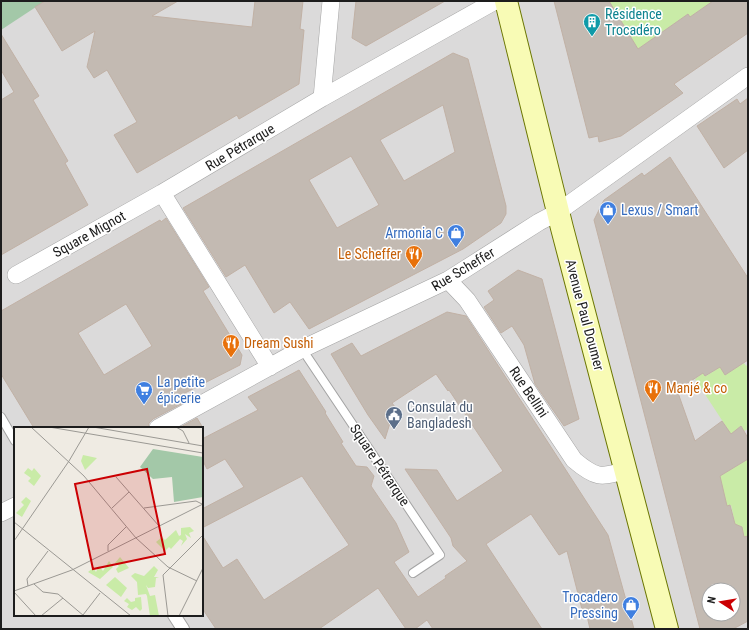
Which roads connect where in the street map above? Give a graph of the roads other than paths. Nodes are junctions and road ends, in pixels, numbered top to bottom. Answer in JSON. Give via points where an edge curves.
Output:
{"nodes":[{"id":1,"x":331,"y":1,"type":"edge"},
{"id":2,"x":495,"y":1,"type":"edge"},
{"id":3,"x":506,"y":1,"type":"edge"},
{"id":4,"x":748,"y":76,"type":"edge"},
{"id":5,"x":322,"y":98,"type":"junction"},
{"id":6,"x":162,"y":194,"type":"junction"},
{"id":7,"x":558,"y":212,"type":"junction"},
{"id":8,"x":16,"y":275,"type":"dead end"},
{"id":9,"x":448,"y":280,"type":"junction"},
{"id":10,"x":302,"y":349,"type":"junction"},
{"id":11,"x":270,"y":367,"type":"junction"},
{"id":12,"x":1,"y":417,"type":"edge"},
{"id":13,"x":160,"y":427,"type":"edge"},
{"id":14,"x":14,"y":439,"type":"edge"},
{"id":15,"x":625,"y":470,"type":"junction"},
{"id":16,"x":14,"y":506,"type":"edge"},
{"id":17,"x":1,"y":513,"type":"edge"},
{"id":18,"x":413,"y":573,"type":"dead end"},
{"id":19,"x":175,"y":616,"type":"edge"},
{"id":20,"x":183,"y":629,"type":"edge"},
{"id":21,"x":668,"y":629,"type":"edge"}],
"edges":[{"from":1,"to":5,"type":"street"},
{"from":2,"to":5,"type":"street","name":"Rue Pétrarque"},
{"from":3,"to":7,"type":"main road","name":"Avenue Paul Doumer"},
{"from":4,"to":7,"type":"street","name":"Rue Scheffer"},
{"from":5,"to":6,"type":"street","name":"Rue Pétrarque"},
{"from":6,"to":8,"type":"street","name":"Square Mignot"},
{"from":6,"to":11,"type":"street"},
{"from":7,"to":9,"type":"street","name":"Rue Scheffer"},
{"from":7,"to":15,"type":"main road","name":"Avenue Paul Doumer"},
{"from":9,"to":10,"type":"street","name":"Rue Scheffer"},
{"from":9,"to":15,"type":"street","name":"Rue Bellini","via":[[467,300],[574,460],[592,473],[608,476]]},
{"from":10,"to":11,"type":"street","name":"Rue Scheffer"},
{"from":10,"to":18,"type":"lane","name":"Square Pétrarque","via":[[440,554]]},
{"from":11,"to":13,"type":"street","name":"Rue Scheffer"},
{"from":12,"to":14,"type":"lane"},
{"from":15,"to":21,"type":"main road","name":"Avenue Paul Doumer"},
{"from":16,"to":17,"type":"street"},
{"from":19,"to":20,"type":"street"}]}
